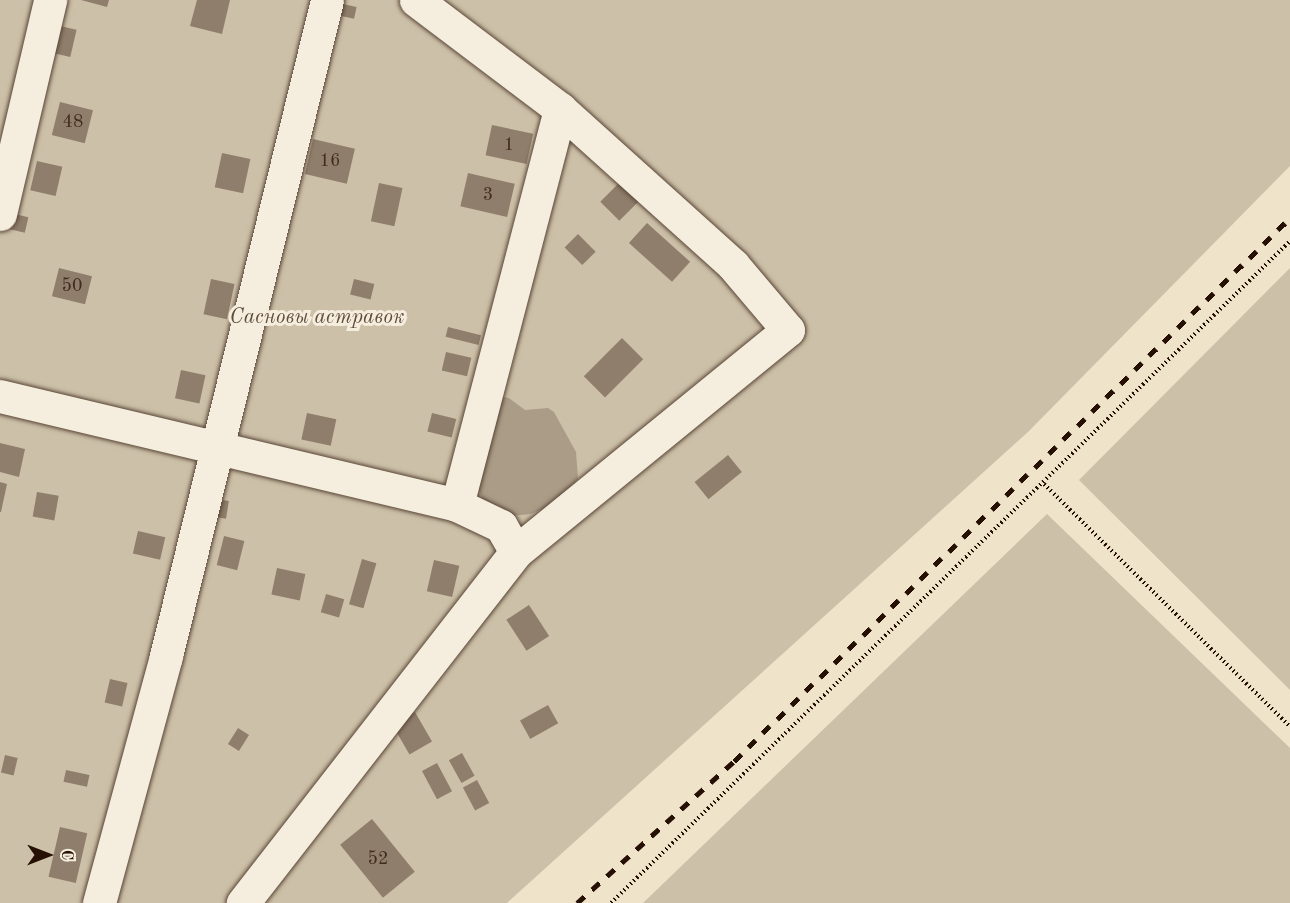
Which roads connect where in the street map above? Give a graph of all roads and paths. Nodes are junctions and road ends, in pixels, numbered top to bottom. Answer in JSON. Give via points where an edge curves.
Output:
{"nodes":[{"id":1,"x":50,"y":0,"type":"edge"},
{"id":2,"x":327,"y":0,"type":"edge"},
{"id":3,"x":416,"y":0,"type":"edge"},
{"id":4,"x":560,"y":109,"type":"junction"},
{"id":5,"x":0,"y":214,"type":"edge"},
{"id":6,"x":1290,"y":241,"type":"edge"},
{"id":7,"x":0,"y":396,"type":"edge"},
{"id":8,"x":217,"y":446,"type":"junction"},
{"id":9,"x":1044,"y":484,"type":"junction"},
{"id":10,"x":457,"y":505,"type":"junction"},
{"id":11,"x":516,"y":552,"type":"junction"},
{"id":12,"x":1290,"y":727,"type":"edge"},
{"id":13,"x":99,"y":903,"type":"edge"},
{"id":14,"x":243,"y":903,"type":"edge"},
{"id":15,"x":611,"y":903,"type":"edge"}],
"edges":[{"from":1,"to":5,"type":"lane"},
{"from":2,"to":8,"type":"lane"},
{"from":3,"to":4,"type":"lane"},
{"from":4,"to":10,"type":"lane"},
{"from":4,"to":11,"type":"lane","via":[[734,265],[788,330]]},
{"from":6,"to":9,"type":"path"},
{"from":7,"to":8,"type":"lane"},
{"from":8,"to":10,"type":"lane"},
{"from":8,"to":13,"type":"lane","via":[[166,656]]},
{"from":9,"to":12,"type":"path"},
{"from":9,"to":15,"type":"path"},
{"from":10,"to":11,"type":"lane","via":[[501,526]]},
{"from":11,"to":14,"type":"lane"}]}
